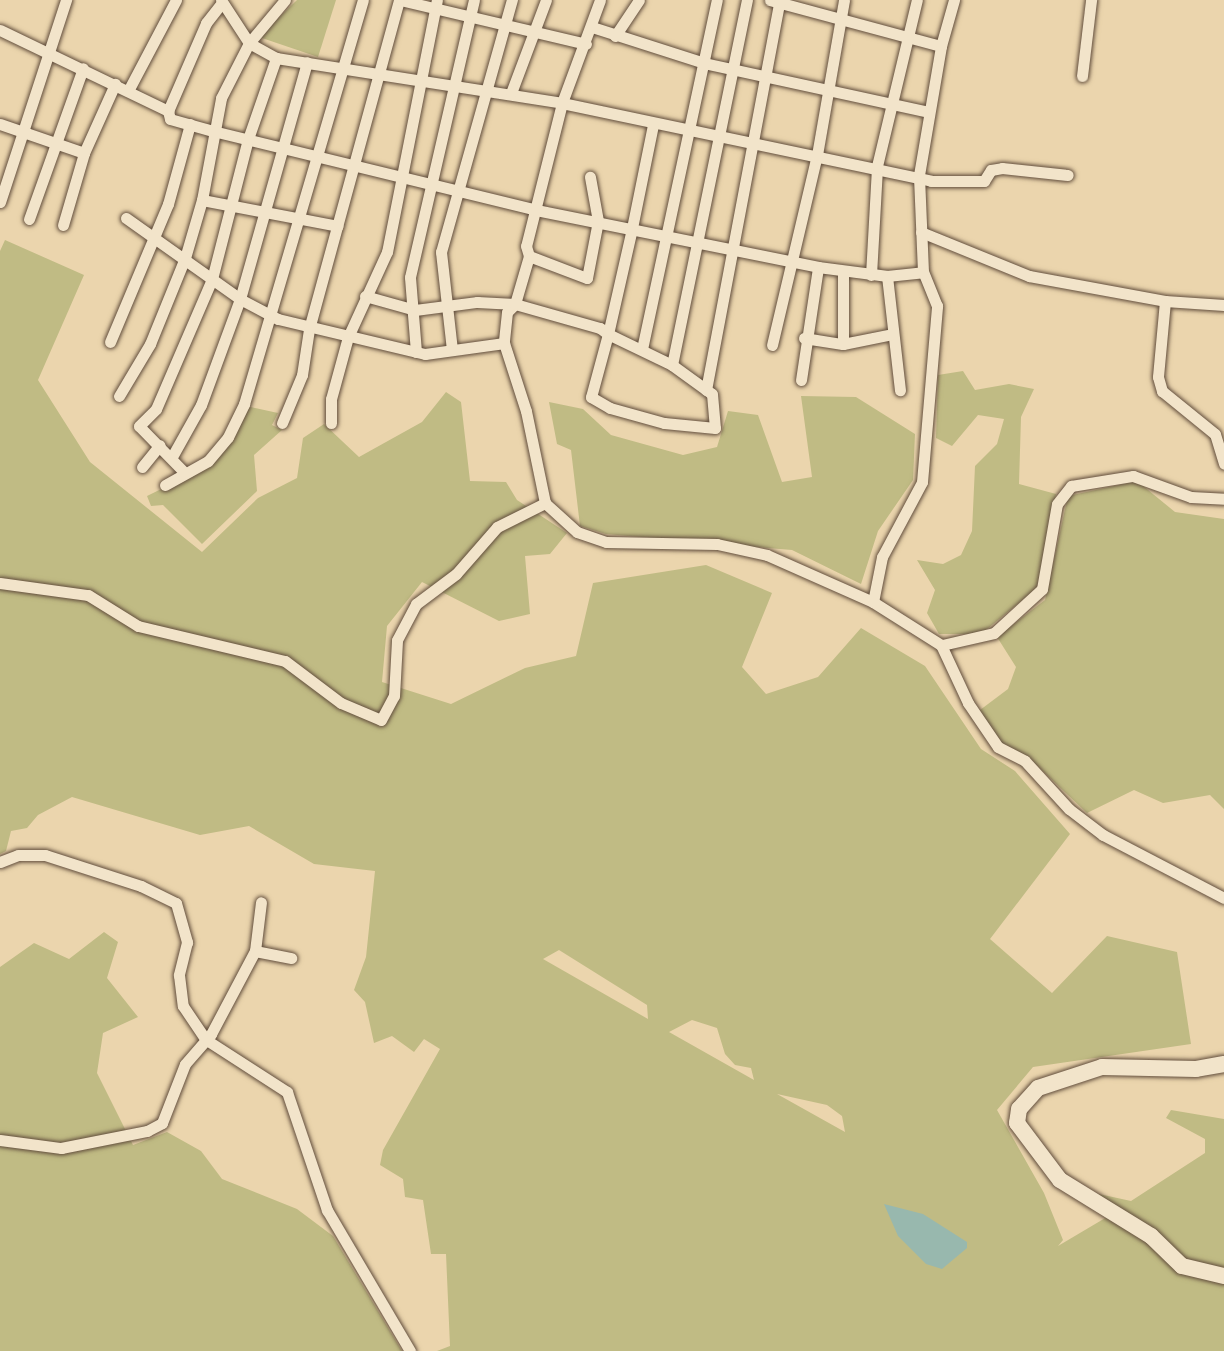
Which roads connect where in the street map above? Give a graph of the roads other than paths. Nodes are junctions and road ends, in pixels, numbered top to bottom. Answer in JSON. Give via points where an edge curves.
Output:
{"nodes":[{"id":1,"x":66,"y":0,"type":"edge"},
{"id":2,"x":176,"y":0,"type":"edge"},
{"id":3,"x":285,"y":0,"type":"edge"},
{"id":4,"x":363,"y":0,"type":"edge"},
{"id":5,"x":399,"y":0,"type":"edge"},
{"id":6,"x":474,"y":0,"type":"edge"},
{"id":7,"x":512,"y":0,"type":"edge"},
{"id":8,"x":546,"y":0,"type":"edge"},
{"id":9,"x":600,"y":0,"type":"edge"},
{"id":10,"x":639,"y":0,"type":"edge"},
{"id":11,"x":717,"y":0,"type":"edge"},
{"id":12,"x":747,"y":0,"type":"edge"},
{"id":13,"x":844,"y":0,"type":"edge"},
{"id":14,"x":917,"y":0,"type":"edge"},
{"id":15,"x":954,"y":0,"type":"edge"},
{"id":16,"x":1091,"y":0,"type":"edge"},
{"id":17,"x":777,"y":1,"type":"edge"},
{"id":18,"x":221,"y":2,"type":"edge"},
{"id":19,"x":436,"y":4,"type":"edge"},
{"id":20,"x":841,"y":15,"type":"junction"},
{"id":21,"x":469,"y":16,"type":"junction"},
{"id":22,"x":505,"y":24,"type":"junction"},
{"id":23,"x":592,"y":27,"type":"junction"},
{"id":24,"x":0,"y":30,"type":"edge"},
{"id":25,"x":534,"y":31,"type":"junction"},
{"id":26,"x":907,"y":34,"type":"junction"},
{"id":27,"x":615,"y":36,"type":"junction"},
{"id":28,"x":249,"y":43,"type":"junction"},
{"id":29,"x":586,"y":44,"type":"junction"},
{"id":30,"x":941,"y":46,"type":"junction"},
{"id":31,"x":46,"y":50,"type":"junction"},
{"id":32,"x":276,"y":58,"type":"junction"},
{"id":33,"x":307,"y":62,"type":"junction"},
{"id":34,"x":704,"y":63,"type":"junction"},
{"id":35,"x":83,"y":68,"type":"junction"},
{"id":36,"x":347,"y":68,"type":"junction"},
{"id":37,"x":733,"y":70,"type":"junction"},
{"id":38,"x":379,"y":76,"type":"junction"},
{"id":39,"x":1082,"y":76,"type":"dead end"},
{"id":40,"x":764,"y":77,"type":"junction"},
{"id":41,"x":417,"y":81,"type":"junction"},
{"id":42,"x":115,"y":84,"type":"junction"},
{"id":43,"x":451,"y":86,"type":"junction"},
{"id":44,"x":128,"y":91,"type":"junction"},
{"id":45,"x":482,"y":91,"type":"junction"},
{"id":46,"x":829,"y":92,"type":"junction"},
{"id":47,"x":511,"y":93,"type":"junction"},
{"id":48,"x":562,"y":103,"type":"junction"},
{"id":49,"x":892,"y":104,"type":"junction"},
{"id":50,"x":168,"y":111,"type":"junction"},
{"id":51,"x":929,"y":112,"type":"junction"},
{"id":52,"x":0,"y":124,"type":"edge"},
{"id":53,"x":190,"y":124,"type":"junction"},
{"id":54,"x":653,"y":125,"type":"junction"},
{"id":55,"x":21,"y":130,"type":"junction"},
{"id":56,"x":690,"y":130,"type":"junction"},
{"id":57,"x":213,"y":131,"type":"junction"},
{"id":58,"x":719,"y":136,"type":"junction"},
{"id":59,"x":248,"y":139,"type":"junction"},
{"id":60,"x":54,"y":142,"type":"junction"},
{"id":61,"x":751,"y":142,"type":"junction"},
{"id":62,"x":280,"y":147,"type":"junction"},
{"id":63,"x":84,"y":153,"type":"junction"},
{"id":64,"x":817,"y":155,"type":"junction"},
{"id":65,"x":318,"y":156,"type":"junction"},
{"id":66,"x":355,"y":165,"type":"junction"},
{"id":67,"x":877,"y":166,"type":"junction"},
{"id":68,"x":919,"y":175,"type":"junction"},
{"id":69,"x":1068,"y":175,"type":"dead end"},
{"id":70,"x":590,"y":177,"type":"dead end"},
{"id":71,"x":403,"y":178,"type":"junction"},
{"id":72,"x":428,"y":184,"type":"junction"},
{"id":73,"x":454,"y":191,"type":"junction"},
{"id":74,"x":202,"y":200,"type":"junction"},
{"id":75,"x":0,"y":202,"type":"edge"},
{"id":76,"x":230,"y":206,"type":"junction"},
{"id":77,"x":536,"y":210,"type":"junction"},
{"id":78,"x":264,"y":211,"type":"junction"},
{"id":79,"x":126,"y":218,"type":"dead end"},
{"id":80,"x":301,"y":218,"type":"junction"},
{"id":81,"x":29,"y":219,"type":"dead end"},
{"id":82,"x":598,"y":221,"type":"junction"},
{"id":83,"x":63,"y":225,"type":"dead end"},
{"id":84,"x":338,"y":226,"type":"junction"},
{"id":85,"x":632,"y":228,"type":"junction"},
{"id":86,"x":921,"y":232,"type":"junction"},
{"id":87,"x":670,"y":235,"type":"junction"},
{"id":88,"x":155,"y":237,"type":"junction"},
{"id":89,"x":699,"y":241,"type":"junction"},
{"id":90,"x":730,"y":247,"type":"junction"},
{"id":91,"x":529,"y":256,"type":"junction"},
{"id":92,"x":185,"y":258,"type":"junction"},
{"id":93,"x":794,"y":260,"type":"junction"},
{"id":94,"x":818,"y":267,"type":"junction"},
{"id":95,"x":843,"y":271,"type":"junction"},
{"id":96,"x":923,"y":272,"type":"junction"},
{"id":97,"x":871,"y":275,"type":"junction"},
{"id":98,"x":887,"y":276,"type":"junction"},
{"id":99,"x":212,"y":279,"type":"junction"},
{"id":100,"x":365,"y":296,"type":"junction"},
{"id":101,"x":240,"y":299,"type":"junction"},
{"id":102,"x":1165,"y":301,"type":"junction"},
{"id":103,"x":515,"y":304,"type":"junction"},
{"id":104,"x":1224,"y":305,"type":"edge"},
{"id":105,"x":446,"y":307,"type":"junction"},
{"id":106,"x":415,"y":310,"type":"junction"},
{"id":107,"x":272,"y":315,"type":"junction"},
{"id":108,"x":309,"y":329,"type":"junction"},
{"id":109,"x":608,"y":334,"type":"junction"},
{"id":110,"x":892,"y":334,"type":"junction"},
{"id":111,"x":348,"y":337,"type":"junction"},
{"id":112,"x":804,"y":338,"type":"junction"},
{"id":113,"x":110,"y":342,"type":"dead end"},
{"id":114,"x":504,"y":343,"type":"junction"},
{"id":115,"x":843,"y":344,"type":"junction"},
{"id":116,"x":772,"y":345,"type":"dead end"},
{"id":117,"x":642,"y":349,"type":"junction"},
{"id":118,"x":452,"y":350,"type":"junction"},
{"id":119,"x":416,"y":352,"type":"junction"},
{"id":120,"x":672,"y":365,"type":"junction"},
{"id":121,"x":801,"y":380,"type":"dead end"},
{"id":122,"x":706,"y":390,"type":"junction"},
{"id":123,"x":900,"y":390,"type":"dead end"},
{"id":124,"x":119,"y":396,"type":"dead end"},
{"id":125,"x":282,"y":423,"type":"dead end"},
{"id":126,"x":331,"y":423,"type":"dead end"},
{"id":127,"x":160,"y":445,"type":"junction"},
{"id":128,"x":173,"y":455,"type":"junction"},
{"id":129,"x":1224,"y":464,"type":"edge"},
{"id":130,"x":142,"y":467,"type":"dead end"},
{"id":131,"x":184,"y":472,"type":"junction"},
{"id":132,"x":165,"y":485,"type":"dead end"},
{"id":133,"x":1224,"y":499,"type":"edge"},
{"id":134,"x":545,"y":503,"type":"junction"},
{"id":135,"x":0,"y":583,"type":"edge"},
{"id":136,"x":873,"y":602,"type":"junction"},
{"id":137,"x":942,"y":645,"type":"junction"},
{"id":138,"x":0,"y":862,"type":"edge"},
{"id":139,"x":1224,"y":898,"type":"edge"},
{"id":140,"x":261,"y":902,"type":"dead end"},
{"id":141,"x":255,"y":951,"type":"junction"},
{"id":142,"x":291,"y":958,"type":"dead end"},
{"id":143,"x":205,"y":1039,"type":"junction"},
{"id":144,"x":1224,"y":1064,"type":"edge"},
{"id":145,"x":0,"y":1140,"type":"edge"},
{"id":146,"x":1224,"y":1276,"type":"edge"},
{"id":147,"x":410,"y":1351,"type":"edge"}],
"edges":[{"from":1,"to":31,"type":"street"},
{"from":2,"to":44,"type":"street"},
{"from":3,"to":28,"type":"street"},
{"from":4,"to":36,"type":"street"},
{"from":5,"to":19,"type":"street"},
{"from":5,"to":38,"type":"street"},
{"from":6,"to":21,"type":"street"},
{"from":7,"to":22,"type":"street"},
{"from":8,"to":25,"type":"street"},
{"from":9,"to":23,"type":"street"},
{"from":10,"to":27,"type":"street"},
{"from":11,"to":34,"type":"street"},
{"from":12,"to":37,"type":"street"},
{"from":13,"to":20,"type":"street"},
{"from":14,"to":26,"type":"street"},
{"from":15,"to":30,"type":"street"},
{"from":16,"to":39,"type":"street"},
{"from":17,"to":20,"type":"street"},
{"from":17,"to":40,"type":"street"},
{"from":18,"to":28,"type":"street"},
{"from":18,"to":50,"type":"street","via":[[206,23]]},
{"from":19,"to":21,"type":"street"},
{"from":19,"to":41,"type":"street"},
{"from":20,"to":26,"type":"street"},
{"from":20,"to":46,"type":"street"},
{"from":21,"to":22,"type":"street"},
{"from":21,"to":43,"type":"street"},
{"from":22,"to":25,"type":"street"},
{"from":22,"to":45,"type":"street"},
{"from":23,"to":27,"type":"street"},
{"from":23,"to":29,"type":"street"},
{"from":24,"to":31,"type":"street"},
{"from":25,"to":29,"type":"street"},
{"from":25,"to":47,"type":"street"},
{"from":26,"to":30,"type":"street"},
{"from":26,"to":49,"type":"street"},
{"from":27,"to":34,"type":"street"},
{"from":28,"to":32,"type":"street"},
{"from":28,"to":57,"type":"street","via":[[221,98]]},
{"from":29,"to":48,"type":"street"},
{"from":30,"to":51,"type":"street"},
{"from":31,"to":35,"type":"street"},
{"from":31,"to":55,"type":"street"},
{"from":32,"to":33,"type":"street"},
{"from":32,"to":59,"type":"street"},
{"from":33,"to":36,"type":"street"},
{"from":33,"to":62,"type":"street"},
{"from":34,"to":37,"type":"street"},
{"from":34,"to":56,"type":"street"},
{"from":35,"to":42,"type":"street"},
{"from":35,"to":60,"type":"street"},
{"from":36,"to":38,"type":"street"},
{"from":36,"to":65,"type":"street"},
{"from":37,"to":40,"type":"street"},
{"from":37,"to":58,"type":"street"},
{"from":38,"to":41,"type":"street"},
{"from":38,"to":66,"type":"street"},
{"from":40,"to":46,"type":"street"},
{"from":40,"to":61,"type":"street"},
{"from":41,"to":43,"type":"street"},
{"from":41,"to":71,"type":"street"},
{"from":42,"to":44,"type":"street"},
{"from":42,"to":63,"type":"street"},
{"from":43,"to":45,"type":"street"},
{"from":43,"to":72,"type":"street"},
{"from":44,"to":50,"type":"street"},
{"from":45,"to":47,"type":"street"},
{"from":45,"to":73,"type":"street"},
{"from":46,"to":49,"type":"street"},
{"from":46,"to":64,"type":"street"},
{"from":47,"to":48,"type":"street"},
{"from":48,"to":54,"type":"street"},
{"from":48,"to":77,"type":"street"},
{"from":49,"to":51,"type":"street"},
{"from":49,"to":67,"type":"street"},
{"from":50,"to":53,"type":"street","via":[[170,119]]},
{"from":51,"to":68,"type":"street"},
{"from":52,"to":55,"type":"street"},
{"from":53,"to":57,"type":"street"},
{"from":53,"to":88,"type":"street"},
{"from":54,"to":56,"type":"street"},
{"from":54,"to":85,"type":"street"},
{"from":55,"to":60,"type":"street"},
{"from":55,"to":75,"type":"street"},
{"from":56,"to":58,"type":"street"},
{"from":56,"to":87,"type":"street"},
{"from":57,"to":59,"type":"street"},
{"from":57,"to":74,"type":"street"},
{"from":58,"to":61,"type":"street"},
{"from":58,"to":89,"type":"street"},
{"from":59,"to":62,"type":"street"},
{"from":59,"to":76,"type":"street"},
{"from":60,"to":63,"type":"street"},
{"from":60,"to":81,"type":"street"},
{"from":61,"to":64,"type":"street"},
{"from":61,"to":90,"type":"street"},
{"from":62,"to":65,"type":"street"},
{"from":62,"to":78,"type":"street"},
{"from":63,"to":83,"type":"street"},
{"from":64,"to":67,"type":"street"},
{"from":64,"to":93,"type":"street"},
{"from":65,"to":66,"type":"street"},
{"from":65,"to":80,"type":"street"},
{"from":66,"to":71,"type":"street"},
{"from":66,"to":84,"type":"street"},
{"from":67,"to":68,"type":"street"},
{"from":67,"to":97,"type":"street"},
{"from":68,"to":69,"type":"street","via":[[931,181],[984,181],[991,170],[1002,168]]},
{"from":68,"to":86,"type":"street"},
{"from":70,"to":82,"type":"street"},
{"from":71,"to":72,"type":"street"},
{"from":71,"to":100,"type":"street","via":[[387,252]]},
{"from":72,"to":73,"type":"street"},
{"from":72,"to":106,"type":"street","via":[[410,277]]},
{"from":73,"to":77,"type":"street"},
{"from":73,"to":105,"type":"street","via":[[441,252]]},
{"from":74,"to":76,"type":"street"},
{"from":74,"to":92,"type":"street"},
{"from":76,"to":78,"type":"street"},
{"from":76,"to":99,"type":"street"},
{"from":77,"to":82,"type":"street"},
{"from":77,"to":91,"type":"street","via":[[526,246]]},
{"from":78,"to":80,"type":"street"},
{"from":78,"to":101,"type":"street"},
{"from":79,"to":88,"type":"street"},
{"from":80,"to":84,"type":"street"},
{"from":80,"to":107,"type":"street"},
{"from":82,"to":85,"type":"street"},
{"from":82,"to":91,"type":"street","via":[[587,278]]},
{"from":84,"to":108,"type":"street"},
{"from":85,"to":87,"type":"street"},
{"from":85,"to":109,"type":"street"},
{"from":86,"to":96,"type":"street"},
{"from":86,"to":102,"type":"street","via":[[1029,276]]},
{"from":87,"to":89,"type":"street"},
{"from":87,"to":117,"type":"street"},
{"from":88,"to":92,"type":"street"},
{"from":88,"to":113,"type":"street"},
{"from":89,"to":90,"type":"street"},
{"from":89,"to":120,"type":"street"},
{"from":90,"to":93,"type":"street"},
{"from":90,"to":122,"type":"street"},
{"from":91,"to":103,"type":"street"},
{"from":92,"to":99,"type":"street"},
{"from":92,"to":124,"type":"street","via":[[150,344]]},
{"from":93,"to":94,"type":"street"},
{"from":93,"to":116,"type":"street"},
{"from":94,"to":95,"type":"street"},
{"from":94,"to":112,"type":"street"},
{"from":95,"to":97,"type":"street"},
{"from":95,"to":115,"type":"street"},
{"from":96,"to":98,"type":"street"},
{"from":96,"to":136,"type":"street","via":[[937,306],[922,482],[882,557]]},
{"from":97,"to":98,"type":"street"},
{"from":98,"to":110,"type":"street"},
{"from":99,"to":101,"type":"street"},
{"from":99,"to":127,"type":"street","via":[[156,409],[139,426]]},
{"from":100,"to":106,"type":"street"},
{"from":100,"to":111,"type":"street"},
{"from":101,"to":107,"type":"street"},
{"from":101,"to":128,"type":"street","via":[[201,405]]},
{"from":102,"to":104,"type":"street"},
{"from":102,"to":129,"type":"street","via":[[1158,377],[1162,391],[1215,434]]},
{"from":103,"to":105,"type":"street"},
{"from":103,"to":109,"type":"street"},
{"from":103,"to":114,"type":"street","via":[[507,312]]},
{"from":105,"to":106,"type":"street"},
{"from":105,"to":118,"type":"street"},
{"from":106,"to":119,"type":"street"},
{"from":107,"to":108,"type":"street"},
{"from":107,"to":131,"type":"street","via":[[228,437],[208,461]]},
{"from":108,"to":111,"type":"street"},
{"from":108,"to":125,"type":"street","via":[[302,375]]},
{"from":109,"to":117,"type":"street"},
{"from":109,"to":122,"type":"street","via":[[591,397],[610,408],[664,423],[715,428],[712,394]]},
{"from":110,"to":115,"type":"street"},
{"from":110,"to":123,"type":"street"},
{"from":111,"to":119,"type":"street"},
{"from":111,"to":126,"type":"street","via":[[331,399]]},
{"from":112,"to":115,"type":"street"},
{"from":112,"to":121,"type":"street"},
{"from":114,"to":118,"type":"street"},
{"from":114,"to":134,"type":"street","via":[[526,411]]},
{"from":117,"to":120,"type":"street"},
{"from":118,"to":119,"type":"street"},
{"from":120,"to":122,"type":"street"},
{"from":127,"to":128,"type":"street"},
{"from":127,"to":130,"type":"street"},
{"from":128,"to":131,"type":"street"},
{"from":131,"to":132,"type":"street"},
{"from":133,"to":137,"type":"street","via":[[1180,494],[1133,476],[1071,486],[1057,504],[1042,589],[994,633]]},
{"from":134,"to":135,"type":"street","via":[[497,527],[456,574],[416,604],[397,640],[394,696],[381,720],[341,703],[285,661],[138,626],[88,595]]},
{"from":134,"to":136,"type":"street","via":[[577,532],[606,542],[717,544],[767,555]]},
{"from":136,"to":137,"type":"street"},
{"from":137,"to":139,"type":"street","via":[[963,693],[998,747],[1025,761],[1069,809],[1103,835]]},
{"from":138,"to":143,"type":"street","via":[[18,855],[45,855],[176,903],[187,942],[179,975],[183,1006]]},
{"from":140,"to":141,"type":"street"},
{"from":141,"to":142,"type":"street"},
{"from":141,"to":143,"type":"street"},
{"from":143,"to":145,"type":"street","via":[[185,1064],[162,1123],[147,1131],[61,1148]]},
{"from":143,"to":147,"type":"street","via":[[287,1092],[327,1210]]},
{"from":144,"to":146,"type":"street","via":[[1196,1069],[1102,1067],[1038,1088],[1019,1109],[1017,1123],[1060,1180],[1151,1236],[1182,1266]]}]}
